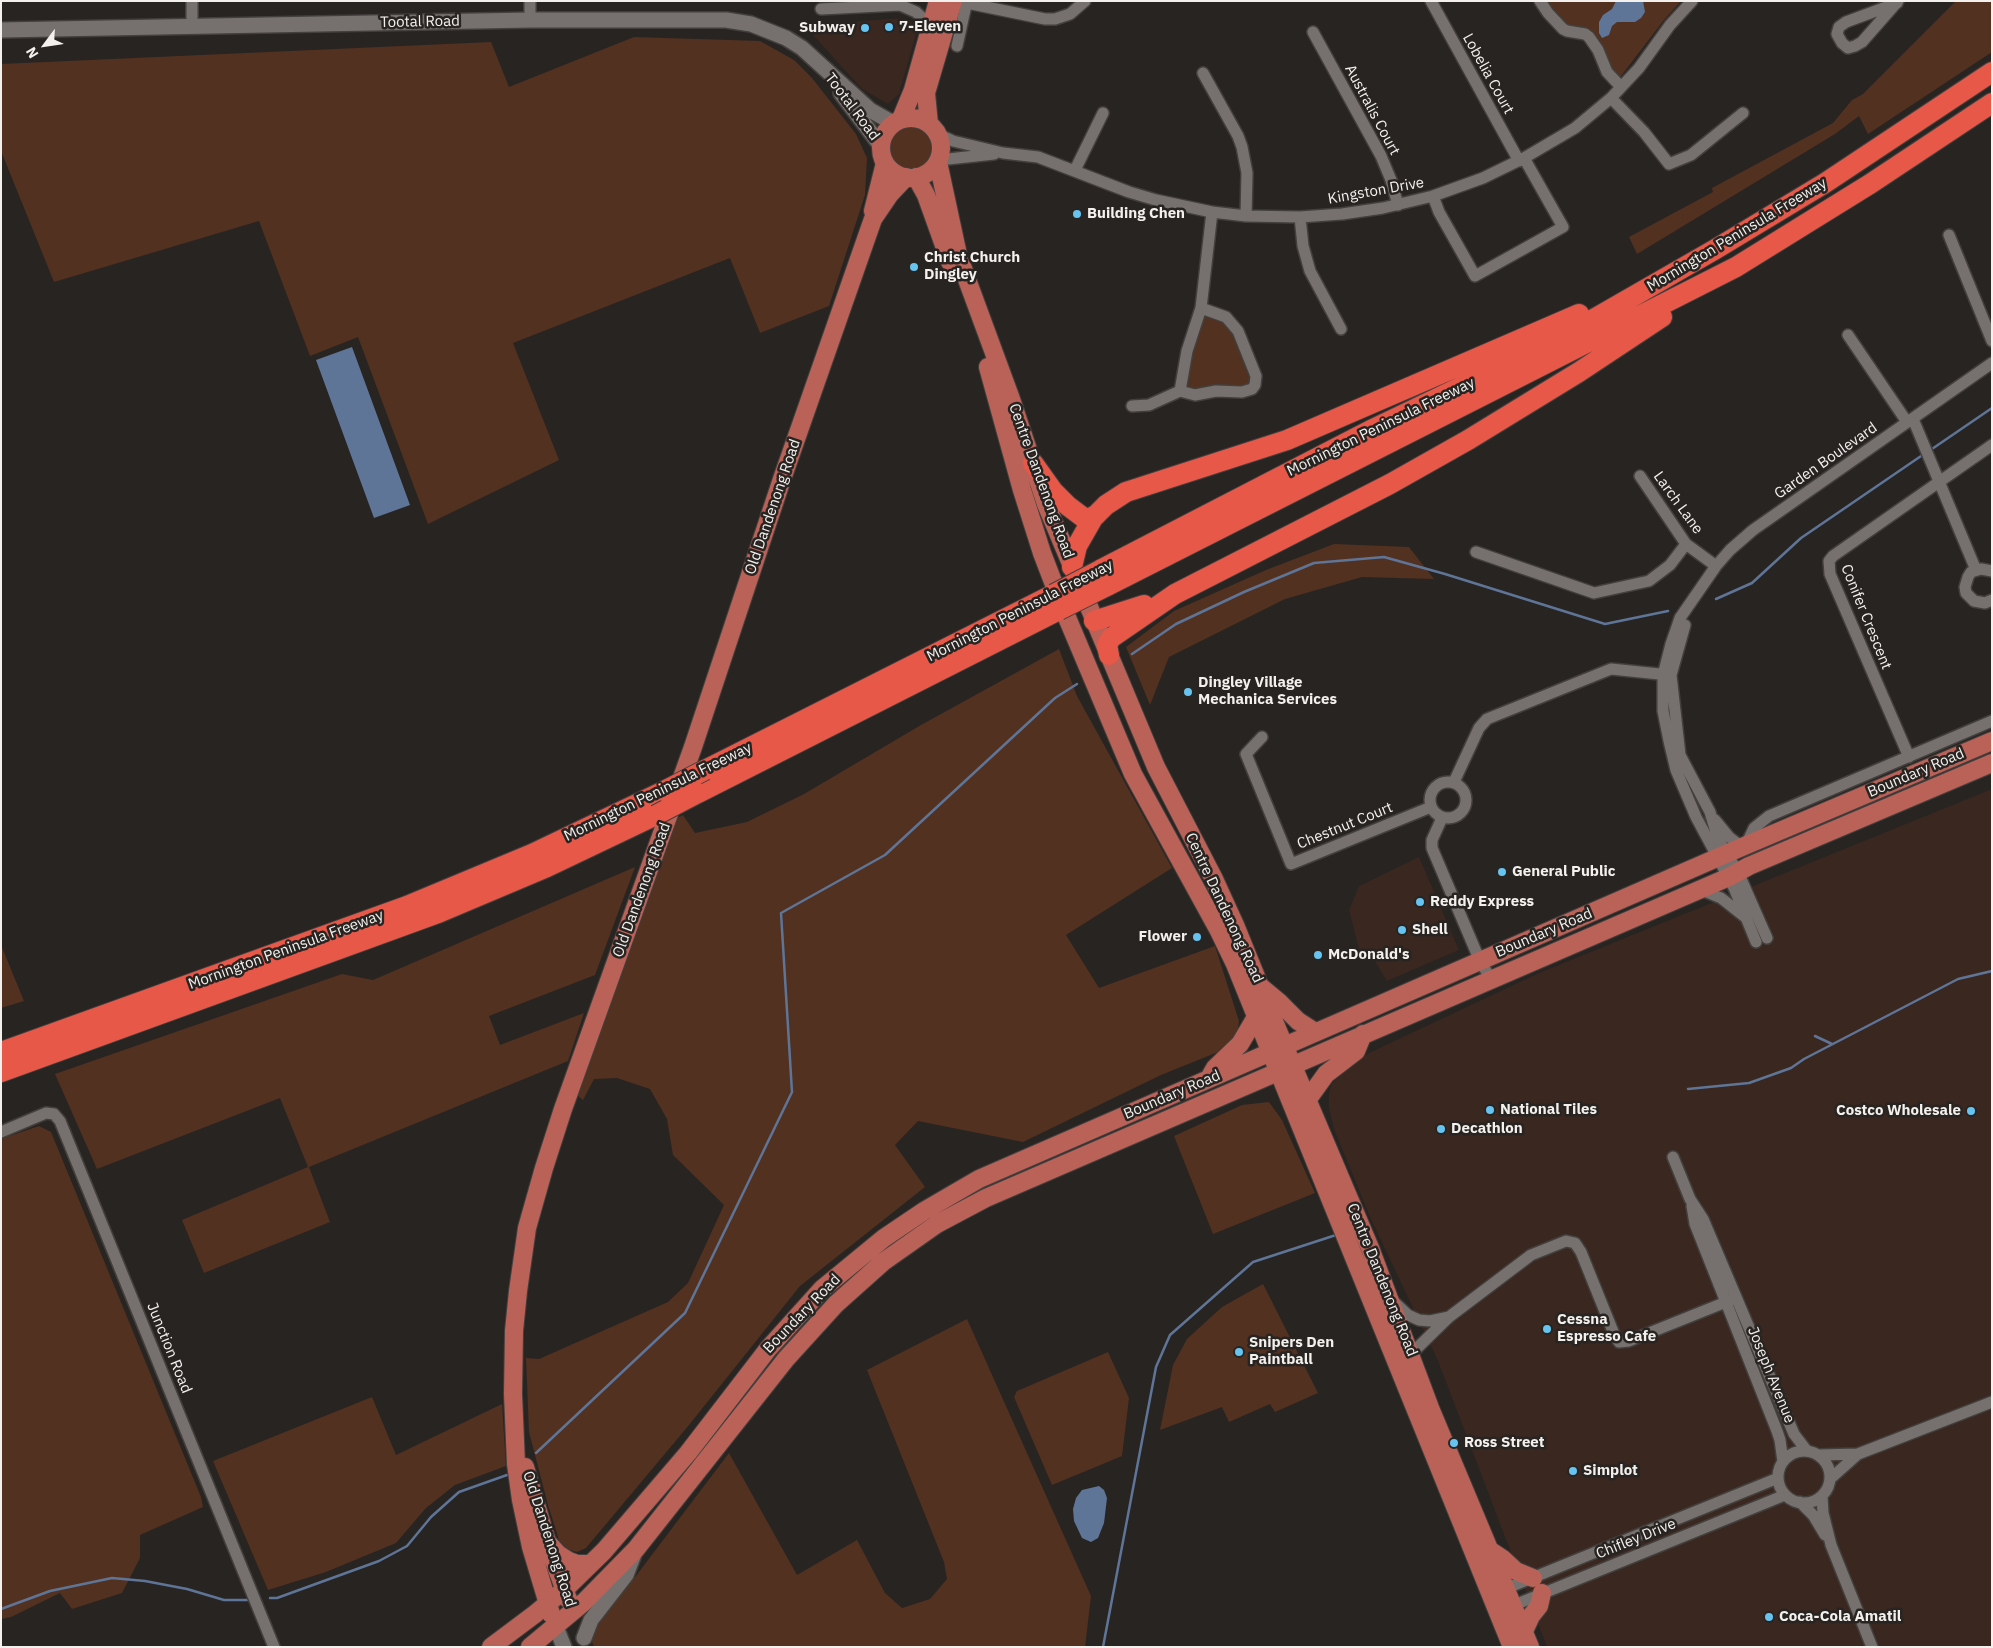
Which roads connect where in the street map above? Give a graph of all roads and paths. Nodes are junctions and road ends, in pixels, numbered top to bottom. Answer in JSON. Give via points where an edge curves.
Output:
{"nodes":[{"id":1,"x":192,"y":1,"type":"edge"},
{"id":2,"x":530,"y":1,"type":"edge"},
{"id":3,"x":1085,"y":1,"type":"edge"},
{"id":4,"x":1431,"y":1,"type":"edge"},
{"id":5,"x":1540,"y":1,"type":"edge"},
{"id":6,"x":1692,"y":1,"type":"edge"},
{"id":7,"x":960,"y":2,"type":"edge"},
{"id":8,"x":1898,"y":2,"type":"edge"},
{"id":9,"x":904,"y":3,"type":"edge"},
{"id":10,"x":821,"y":9,"type":"dead end"},
{"id":11,"x":937,"y":15,"type":"edge"},
{"id":12,"x":530,"y":20,"type":"junction"},
{"id":13,"x":192,"y":26,"type":"junction"},
{"id":14,"x":1,"y":30,"type":"edge"},
{"id":15,"x":1313,"y":32,"type":"dead end"},
{"id":16,"x":957,"y":46,"type":"dead end"},
{"id":17,"x":824,"y":69,"type":"junction"},
{"id":18,"x":1992,"y":72,"type":"edge"},
{"id":19,"x":1203,"y":73,"type":"dead end"},
{"id":20,"x":1621,"y":87,"type":"junction"},
{"id":21,"x":1611,"y":98,"type":"junction"},
{"id":22,"x":1992,"y":103,"type":"edge"},
{"id":23,"x":1103,"y":113,"type":"dead end"},
{"id":24,"x":1743,"y":113,"type":"dead end"},
{"id":25,"x":897,"y":121,"type":"junction"},
{"id":26,"x":934,"y":129,"type":"junction"},
{"id":27,"x":881,"y":146,"type":"junction"},
{"id":28,"x":1003,"y":153,"type":"junction"},
{"id":29,"x":1522,"y":160,"type":"junction"},
{"id":30,"x":938,"y":161,"type":"junction"},
{"id":31,"x":886,"y":163,"type":"junction"},
{"id":32,"x":1075,"y":170,"type":"junction"},
{"id":33,"x":911,"y":177,"type":"junction"},
{"id":34,"x":1434,"y":196,"type":"junction"},
{"id":35,"x":1398,"y":205,"type":"junction"},
{"id":36,"x":1212,"y":212,"type":"junction"},
{"id":37,"x":1246,"y":216,"type":"junction"},
{"id":38,"x":1300,"y":217,"type":"junction"},
{"id":39,"x":873,"y":219,"type":"junction"},
{"id":40,"x":1949,"y":235,"type":"dead end"},
{"id":41,"x":1736,"y":267,"type":"junction"},
{"id":42,"x":1670,"y":276,"type":"junction"},
{"id":43,"x":1201,"y":308,"type":"junction"},
{"id":44,"x":1341,"y":329,"type":"dead end"},
{"id":45,"x":1848,"y":335,"type":"dead end"},
{"id":46,"x":1992,"y":341,"type":"edge"},
{"id":47,"x":1992,"y":363,"type":"edge"},
{"id":48,"x":1180,"y":391,"type":"junction"},
{"id":49,"x":1132,"y":406,"type":"dead end"},
{"id":50,"x":1910,"y":421,"type":"junction"},
{"id":51,"x":1992,"y":445,"type":"edge"},
{"id":52,"x":1033,"y":463,"type":"junction"},
{"id":53,"x":1640,"y":476,"type":"dead end"},
{"id":54,"x":1939,"y":482,"type":"junction"},
{"id":55,"x":1096,"y":515,"type":"junction"},
{"id":56,"x":1686,"y":544,"type":"junction"},
{"id":57,"x":1476,"y":552,"type":"dead end"},
{"id":58,"x":1716,"y":566,"type":"junction"},
{"id":59,"x":1072,"y":567,"type":"junction"},
{"id":60,"x":1976,"y":570,"type":"junction"},
{"id":61,"x":1992,"y":571,"type":"edge"},
{"id":62,"x":1103,"y":578,"type":"junction"},
{"id":63,"x":1175,"y":594,"type":"junction"},
{"id":64,"x":1991,"y":603,"type":"edge"},
{"id":65,"x":1060,"y":604,"type":"junction"},
{"id":66,"x":1094,"y":621,"type":"junction"},
{"id":67,"x":1108,"y":655,"type":"junction"},
{"id":68,"x":1667,"y":675,"type":"junction"},
{"id":69,"x":1992,"y":721,"type":"edge"},
{"id":70,"x":1992,"y":728,"type":"edge"},
{"id":71,"x":1262,"y":737,"type":"dead end"},
{"id":72,"x":1987,"y":743,"type":"edge"},
{"id":73,"x":1909,"y":757,"type":"junction"},
{"id":74,"x":1992,"y":763,"type":"edge"},
{"id":75,"x":1454,"y":782,"type":"junction"},
{"id":76,"x":1431,"y":807,"type":"junction"},
{"id":77,"x":1710,"y":812,"type":"junction"},
{"id":78,"x":1442,"y":818,"type":"junction"},
{"id":79,"x":1733,"y":851,"type":"junction"},
{"id":80,"x":1733,"y":874,"type":"junction"},
{"id":81,"x":1699,"y":889,"type":"junction"},
{"id":82,"x":1747,"y":918,"type":"junction"},
{"id":83,"x":1480,"y":961,"type":"junction"},
{"id":84,"x":1448,"y":975,"type":"junction"},
{"id":85,"x":1486,"y":981,"type":"junction"},
{"id":86,"x":1260,"y":986,"type":"junction"},
{"id":87,"x":1262,"y":1018,"type":"junction"},
{"id":88,"x":1315,"y":1032,"type":"junction"},
{"id":89,"x":1363,"y":1034,"type":"junction"},
{"id":90,"x":1277,"y":1049,"type":"junction"},
{"id":91,"x":1,"y":1052,"type":"edge"},
{"id":92,"x":1285,"y":1068,"type":"junction"},
{"id":93,"x":1,"y":1072,"type":"edge"},
{"id":94,"x":1209,"y":1079,"type":"junction"},
{"id":95,"x":1308,"y":1099,"type":"junction"},
{"id":96,"x":1,"y":1132,"type":"edge"},
{"id":97,"x":1673,"y":1156,"type":"dead end"},
{"id":98,"x":1390,"y":1299,"type":"junction"},
{"id":99,"x":1731,"y":1300,"type":"junction"},
{"id":100,"x":1450,"y":1317,"type":"junction"},
{"id":101,"x":1411,"y":1354,"type":"junction"},
{"id":102,"x":1992,"y":1402,"type":"edge"},
{"id":103,"x":515,"y":1430,"type":"junction"},
{"id":104,"x":1807,"y":1451,"type":"junction"},
{"id":105,"x":1858,"y":1454,"type":"junction"},
{"id":106,"x":1819,"y":1455,"type":"junction"},
{"id":107,"x":1783,"y":1462,"type":"junction"},
{"id":108,"x":1778,"y":1478,"type":"junction"},
{"id":109,"x":1830,"y":1479,"type":"junction"},
{"id":110,"x":1785,"y":1495,"type":"junction"},
{"id":111,"x":1822,"y":1496,"type":"junction"},
{"id":112,"x":1800,"y":1502,"type":"junction"},
{"id":113,"x":547,"y":1542,"type":"junction"},
{"id":114,"x":1831,"y":1546,"type":"junction"},
{"id":115,"x":636,"y":1549,"type":"junction"},
{"id":116,"x":1490,"y":1551,"type":"junction"},
{"id":117,"x":591,"y":1564,"type":"junction"},
{"id":118,"x":1532,"y":1578,"type":"junction"},
{"id":119,"x":564,"y":1590,"type":"junction"},
{"id":120,"x":1542,"y":1593,"type":"junction"},
{"id":121,"x":1502,"y":1600,"type":"junction"},
{"id":122,"x":548,"y":1604,"type":"junction"},
{"id":123,"x":573,"y":1612,"type":"junction"},
{"id":124,"x":556,"y":1627,"type":"junction"},
{"id":125,"x":1527,"y":1639,"type":"edge"},
{"id":126,"x":585,"y":1642,"type":"edge"},
{"id":127,"x":274,"y":1647,"type":"edge"},
{"id":128,"x":491,"y":1647,"type":"edge"},
{"id":129,"x":530,"y":1647,"type":"edge"},
{"id":130,"x":564,"y":1647,"type":"edge"},
{"id":131,"x":1512,"y":1647,"type":"edge"},
{"id":132,"x":1872,"y":1647,"type":"edge"}],
"edges":[{"from":1,"to":13,"type":"street"},
{"from":2,"to":12,"type":"street"},
{"from":3,"to":7,"type":"street","via":[[1070,14],[1055,19]]},
{"from":4,"to":29,"type":"street","name":"Lobelia Court"},
{"from":5,"to":20,"type":"street","via":[[1563,29],[1589,37],[1607,72]]},
{"from":6,"to":20,"type":"street","name":"Kingston Drive"},
{"from":7,"to":11,"type":"main road"},
{"from":7,"to":16,"type":"street"},
{"from":8,"to":8,"type":"street","via":[[1839,26],[1837,34],[1842,43],[1848,48],[1862,42]]},
{"from":9,"to":10,"type":"street"},
{"from":9,"to":11,"type":"street","via":[[916,12]]},
{"from":11,"to":25,"type":"main road","via":[[913,90]]},
{"from":11,"to":26,"type":"main road","via":[[926,93]]},
{"from":12,"to":13,"type":"main road","name":"Tootal Road"},
{"from":12,"to":17,"type":"main road","name":"Tootal Road","via":[[705,19],[741,22],[786,38]]},
{"from":13,"to":14,"type":"main road","name":"Tootal Road"},
{"from":15,"to":35,"type":"street","name":"Australis Court","via":[[1381,156]]},
{"from":17,"to":25,"type":"main road","name":"Tootal Road","via":[[870,110]]},
{"from":17,"to":27,"type":"main road","name":"Tootal Road"},
{"from":18,"to":42,"type":"highway","name":"Mornington Peninsula Freeway","via":[[1825,183]]},
{"from":19,"to":37,"type":"street","via":[[1242,147],[1248,173]]},
{"from":20,"to":21,"type":"street","name":"Kingston Drive"},
{"from":21,"to":24,"type":"street","via":[[1669,164],[1691,155]]},
{"from":21,"to":29,"type":"street","name":"Kingston Drive","via":[[1575,128]]},
{"from":22,"to":41,"type":"highway","name":"Mornington Peninsula Freeway"},
{"from":23,"to":32,"type":"street"},
{"from":25,"to":26,"type":"main road","via":[[916,118]]},
{"from":25,"to":27,"type":"main road","via":[[886,132]]},
{"from":26,"to":28,"type":"street","name":"Kingston Drive","via":[[964,144]]},
{"from":26,"to":30,"type":"main road","via":[[941,147]]},
{"from":27,"to":31,"type":"main road"},
{"from":28,"to":30,"type":"street","name":"Kingston Drive"},
{"from":28,"to":32,"type":"street","name":"Kingston Drive","via":[[1038,157]]},
{"from":29,"to":34,"type":"street","name":"Kingston Drive"},
{"from":29,"to":34,"type":"street","name":"Lobelia Court","via":[[1563,227],[1475,276],[1439,212]]},
{"from":30,"to":33,"type":"main road","via":[[930,171]]},
{"from":30,"to":52,"type":"main road","name":"Centre Dandenong Road","via":[[958,255]]},
{"from":31,"to":33,"type":"main road","via":[[896,174]]},
{"from":31,"to":39,"type":"main road","name":"Old Dandenong Road","via":[[873,205]]},
{"from":32,"to":36,"type":"street","name":"Kingston Drive","via":[[1138,195]]},
{"from":33,"to":39,"type":"main road","name":"Old Dandenong Road","via":[[890,194]]},
{"from":33,"to":65,"type":"main road","name":"Centre Dandenong Road","via":[[926,194],[976,330],[1030,516]]},
{"from":34,"to":35,"type":"street","name":"Kingston Drive"},
{"from":35,"to":38,"type":"street","name":"Kingston Drive","via":[[1356,213]]},
{"from":36,"to":37,"type":"street","name":"Kingston Drive"},
{"from":36,"to":43,"type":"street"},
{"from":37,"to":38,"type":"street","name":"Kingston Drive"},
{"from":38,"to":44,"type":"street","via":[[1310,271]]},
{"from":39,"to":103,"type":"main road","name":"Old Dandenong Road","via":[[693,747],[544,1168],[527,1228],[518,1291],[513,1364]]},
{"from":40,"to":46,"type":"street"},
{"from":41,"to":62,"type":"highway","name":"Mornington Peninsula Freeway","via":[[1278,501]]},
{"from":41,"to":63,"type":"highway","via":[[1579,372],[1468,440],[1390,484]]},
{"from":42,"to":55,"type":"highway","via":[[1287,440],[1126,492]]},
{"from":42,"to":62,"type":"highway","name":"Mornington Peninsula Freeway","via":[[1525,356],[1373,429]]},
{"from":43,"to":48,"type":"street","via":[[1187,351]]},
{"from":43,"to":48,"type":"street","via":[[1226,317],[1238,331],[1254,370],[1256,385],[1242,392],[1216,391],[1194,395]]},
{"from":45,"to":50,"type":"street"},
{"from":47,"to":50,"type":"street","name":"Garden Boulevard"},
{"from":48,"to":49,"type":"street","via":[[1149,405]]},
{"from":50,"to":54,"type":"street","via":[[1921,437]]},
{"from":50,"to":58,"type":"street","name":"Garden Boulevard","via":[[1753,530]]},
{"from":51,"to":54,"type":"street","name":"Conifer Crescent"},
{"from":52,"to":55,"type":"highway","via":[[1057,496],[1073,511],[1085,518]]},
{"from":52,"to":59,"type":"main road","name":"Centre Dandenong Road"},
{"from":53,"to":56,"type":"street","name":"Larch Lane"},
{"from":54,"to":60,"type":"street"},
{"from":54,"to":73,"type":"street","name":"Conifer Crescent","via":[[1833,556],[1828,568]]},
{"from":55,"to":59,"type":"highway","via":[[1080,541]]},
{"from":56,"to":57,"type":"street","via":[[1670,565],[1648,581],[1594,593]]},
{"from":56,"to":58,"type":"street","name":"Larch Lane"},
{"from":58,"to":68,"type":"street","name":"Garden Boulevard","via":[[1680,618],[1671,644]]},
{"from":59,"to":65,"type":"main road"},
{"from":59,"to":66,"type":"main road","name":"Centre Dandenong Road"},
{"from":60,"to":61,"type":"street"},
{"from":60,"to":64,"type":"street","via":[[1968,577],[1966,593],[1979,603]]},
{"from":62,"to":65,"type":"highway","name":"Mornington Peninsula Freeway","bridge":true},
{"from":63,"to":66,"type":"highway"},
{"from":63,"to":67,"type":"highway","via":[[1110,638],[1106,645]]},
{"from":65,"to":66,"type":"main road","via":[[1080,619]]},
{"from":65,"to":87,"type":"main road","name":"Centre Dandenong Road","via":[[1133,774]]},
{"from":65,"to":91,"type":"highway","name":"Mornington Peninsula Freeway","bridge":true,"via":[[532,854],[407,906]]},
{"from":65,"to":93,"type":"highway","name":"Mornington Peninsula Freeway","bridge":true,"via":[[698,794],[546,866],[438,913]]},
{"from":66,"to":67,"type":"main road","name":"Centre Dandenong Road"},
{"from":67,"to":86,"type":"main road","name":"Centre Dandenong Road","via":[[1156,767],[1220,892]]},
{"from":68,"to":75,"type":"street","via":[[1611,669],[1487,719],[1479,728]]},
{"from":68,"to":77,"type":"street","name":"Garden Boulevard","via":[[1680,755]]},
{"from":68,"to":79,"type":"street","name":"Garden Boulevard","via":[[1663,711],[1676,770],[1696,817]]},
{"from":69,"to":73,"type":"street"},
{"from":70,"to":72,"type":"street"},
{"from":71,"to":76,"type":"street","name":"Chestnut Court","via":[[1246,754],[1291,864]]},
{"from":72,"to":79,"type":"main road","name":"Boundary Road"},
{"from":73,"to":79,"type":"street","via":[[1764,819]]},
{"from":74,"to":80,"type":"main road","name":"Boundary Road"},
{"from":75,"to":76,"type":"street","via":[[1445,782],[1434,788]]},
{"from":75,"to":78,"type":"street","via":[[1467,796],[1465,809],[1455,818]]},
{"from":76,"to":78,"type":"street"},
{"from":77,"to":79,"type":"street","via":[[1729,837]]},
{"from":77,"to":79,"type":"street","name":"Garden Boulevard","via":[[1718,839]]},
{"from":78,"to":83,"type":"street","via":[[1432,840],[1432,848]]},
{"from":79,"to":80,"type":"street","name":"Garden Boulevard"},
{"from":79,"to":83,"type":"main road","name":"Boundary Road"},
{"from":80,"to":81,"type":"main road","name":"Boundary Road"},
{"from":80,"to":82,"type":"street"},
{"from":80,"to":82,"type":"street","via":[[1761,940]]},
{"from":81,"to":82,"type":"street","via":[[1721,898]]},
{"from":81,"to":85,"type":"main road","name":"Boundary Road"},
{"from":83,"to":84,"type":"main road","name":"Boundary Road"},
{"from":83,"to":85,"type":"street"},
{"from":84,"to":85,"type":"main road"},
{"from":84,"to":88,"type":"main road","name":"Boundary Road"},
{"from":85,"to":89,"type":"main road","name":"Boundary Road"},
{"from":86,"to":87,"type":"main road","name":"Centre Dandenong Road"},
{"from":86,"to":88,"type":"main road"},
{"from":87,"to":90,"type":"main road","name":"Centre Dandenong Road"},
{"from":87,"to":94,"type":"main road"},
{"from":88,"to":90,"type":"main road","name":"Boundary Road"},
{"from":89,"to":92,"type":"main road","name":"Boundary Road"},
{"from":89,"to":95,"type":"main road","via":[[1356,1051],[1326,1074]]},
{"from":90,"to":92,"type":"main road","name":"Centre Dandenong Road"},
{"from":90,"to":94,"type":"main road","name":"Boundary Road"},
{"from":92,"to":95,"type":"main road","name":"Centre Dandenong Road"},
{"from":92,"to":115,"type":"main road","name":"Boundary Road","via":[[986,1198],[937,1224],[883,1262],[836,1304],[786,1359]]},
{"from":92,"to":121,"type":"main road","name":"Centre Dandenong Road"},
{"from":94,"to":117,"type":"main road","name":"Boundary Road","via":[[978,1179],[884,1238],[822,1289],[768,1350],[643,1507]]},
{"from":95,"to":98,"type":"main road","name":"Centre Dandenong Road"},
{"from":96,"to":127,"type":"street","name":"Junction Road","via":[[46,1113],[54,1114],[60,1121]]},
{"from":97,"to":99,"type":"street","name":"Joseph Avenue","via":[[1690,1199],[1703,1219]]},
{"from":98,"to":100,"type":"street","via":[[1414,1319],[1428,1322]]},
{"from":98,"to":101,"type":"main road","name":"Centre Dandenong Road"},
{"from":99,"to":100,"type":"street","via":[[1629,1341],[1619,1342],[1581,1252],[1575,1243],[1566,1241],[1531,1255]]},
{"from":99,"to":104,"type":"street","name":"Joseph Avenue","via":[[1794,1434]]},
{"from":99,"to":107,"type":"street","name":"Joseph Avenue","via":[[1780,1440]]},
{"from":100,"to":101,"type":"street"},
{"from":101,"to":116,"type":"main road","name":"Centre Dandenong Road"},
{"from":102,"to":105,"type":"street"},
{"from":103,"to":113,"type":"main road","name":"Old Dandenong Road"},
{"from":103,"to":122,"type":"main road","name":"Old Dandenong Road","via":[[522,1510]]},
{"from":104,"to":106,"type":"street"},
{"from":104,"to":107,"type":"street","via":[[1793,1453]]},
{"from":105,"to":106,"type":"street"},
{"from":105,"to":109,"type":"street"},
{"from":106,"to":109,"type":"street","via":[[1829,1470]]},
{"from":107,"to":108,"type":"street"},
{"from":108,"to":110,"type":"street"},
{"from":108,"to":118,"type":"street","name":"Chifley Drive"},
{"from":109,"to":111,"type":"street"},
{"from":110,"to":112,"type":"street"},
{"from":110,"to":120,"type":"street","name":"Chifley Drive"},
{"from":111,"to":112,"type":"street"},
{"from":111,"to":114,"type":"street"},
{"from":112,"to":114,"type":"street","via":[[1813,1516]]},
{"from":113,"to":117,"type":"main road","via":[[569,1561]]},
{"from":113,"to":119,"type":"main road","name":"Old Dandenong Road"},
{"from":114,"to":132,"type":"street"},
{"from":115,"to":123,"type":"main road","name":"Boundary Road"},
{"from":115,"to":126,"type":"main road","via":[[626,1575],[592,1620]]},
{"from":116,"to":118,"type":"main road","via":[[1516,1571]]},
{"from":116,"to":121,"type":"main road","name":"Centre Dandenong Road"},
{"from":117,"to":119,"type":"main road","name":"Boundary Road"},
{"from":118,"to":121,"type":"street","name":"Chifley Drive"},
{"from":119,"to":122,"type":"main road","name":"Boundary Road"},
{"from":119,"to":123,"type":"main road","name":"Old Dandenong Road"},
{"from":120,"to":121,"type":"street","name":"Chifley Drive"},
{"from":120,"to":125,"type":"main road","via":[[1539,1606],[1530,1616]]},
{"from":121,"to":125,"type":"main road","name":"Centre Dandenong Road"},
{"from":121,"to":131,"type":"main road","name":"Centre Dandenong Road"},
{"from":122,"to":124,"type":"main road","name":"Old Dandenong Road"},
{"from":122,"to":128,"type":"main road","name":"Boundary Road"},
{"from":123,"to":124,"type":"main road","name":"Boundary Road"},
{"from":123,"to":126,"type":"main road","name":"Old Dandenong Road"},
{"from":124,"to":129,"type":"main road","name":"Boundary Road"},
{"from":124,"to":130,"type":"main road","name":"Old Dandenong Road"}]}
